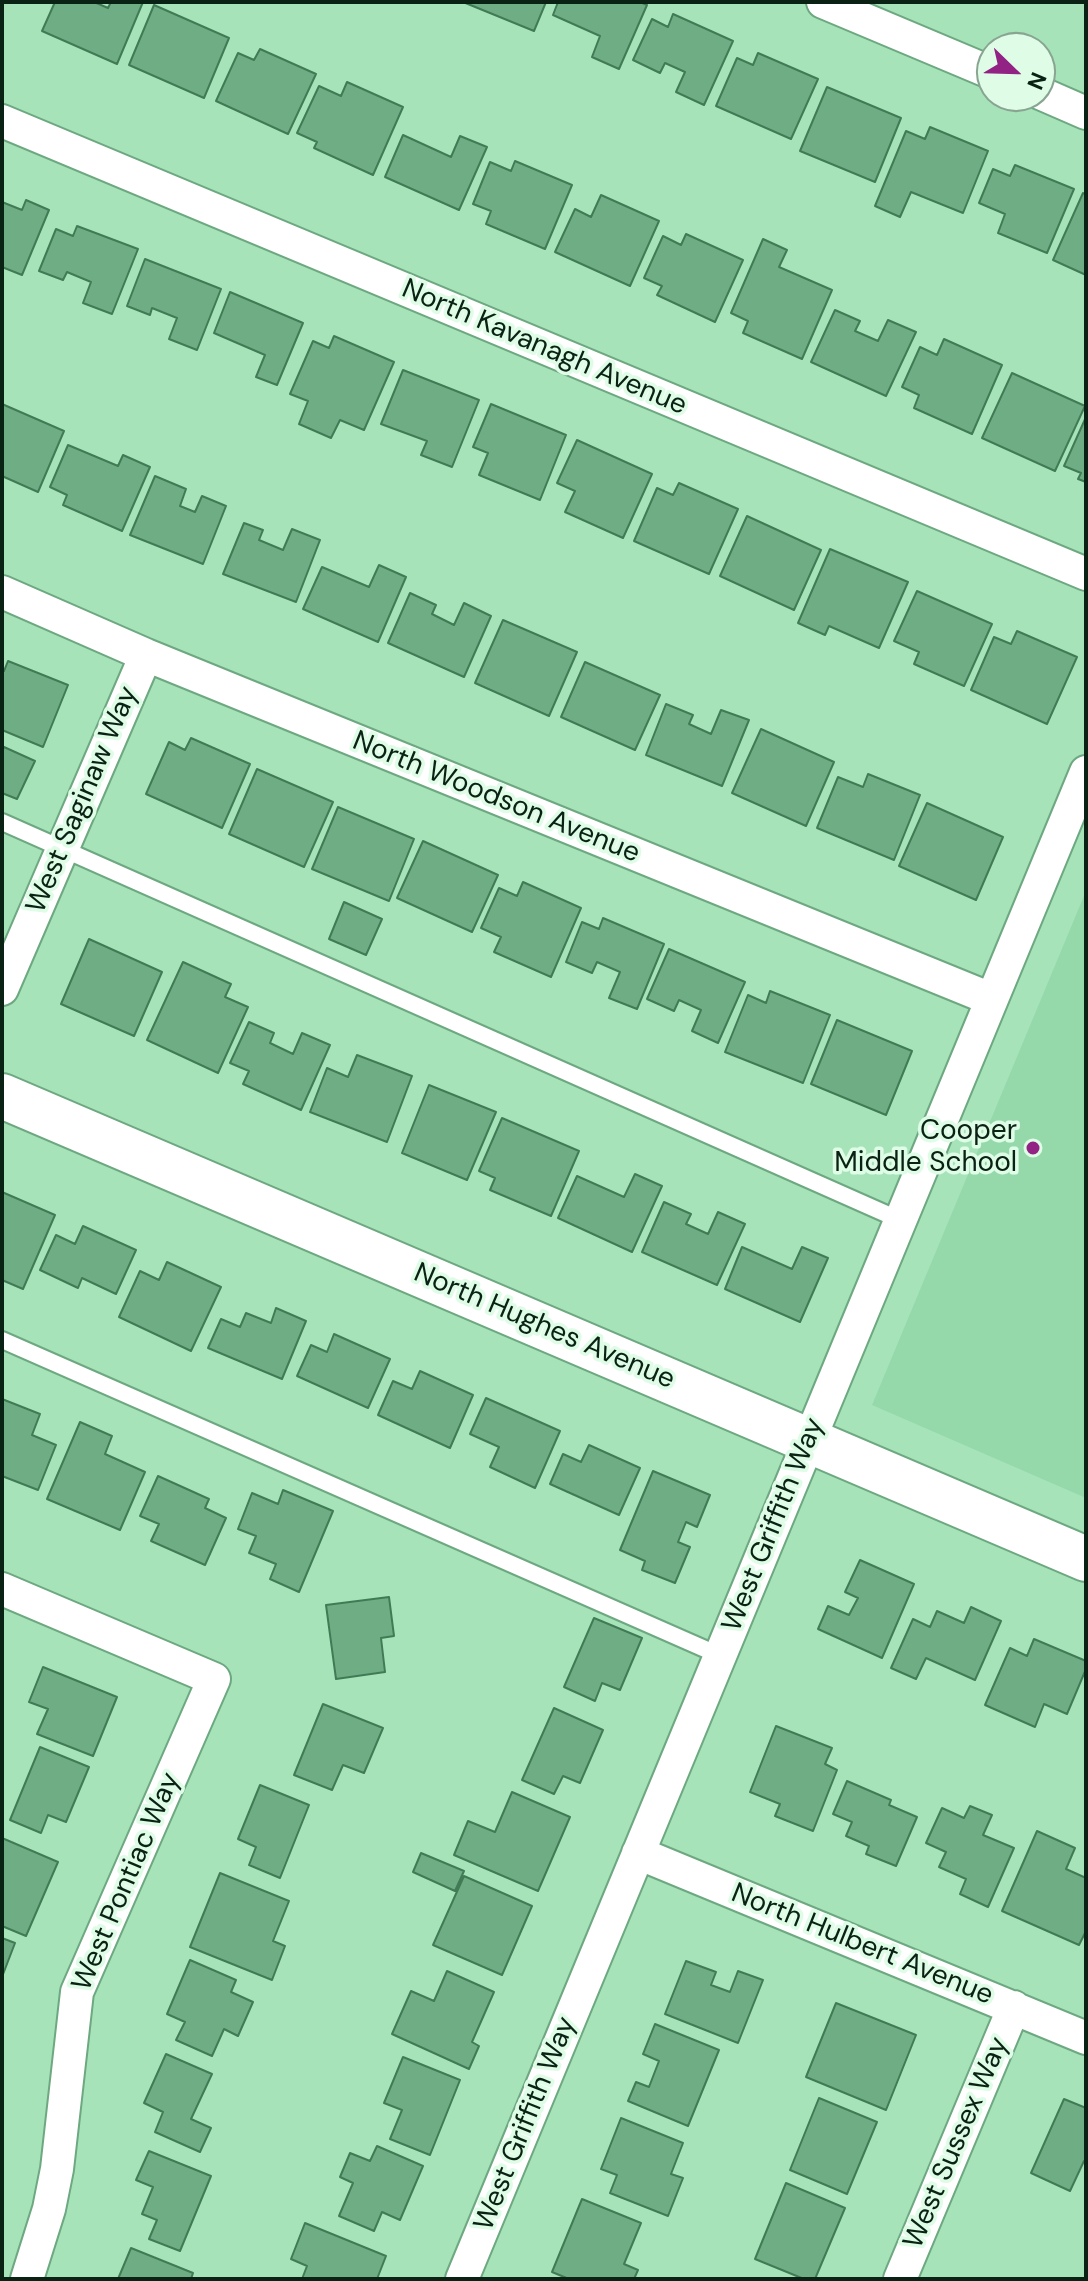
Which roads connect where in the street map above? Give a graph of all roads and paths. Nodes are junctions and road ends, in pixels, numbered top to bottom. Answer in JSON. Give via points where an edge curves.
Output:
{"nodes":[{"id":1,"x":823,"y":2,"type":"edge"},
{"id":2,"x":976,"y":66,"type":"edge"},
{"id":3,"x":1056,"y":100,"type":"edge"},
{"id":4,"x":1086,"y":113,"type":"edge"},
{"id":5,"x":2,"y":121,"type":"edge"},
{"id":6,"x":1086,"y":574,"type":"edge"},
{"id":7,"x":2,"y":592,"type":"edge"},
{"id":8,"x":146,"y":655,"type":"junction"},
{"id":9,"x":1086,"y":772,"type":"edge"},
{"id":10,"x":2,"y":822,"type":"edge"},
{"id":11,"x":62,"y":848,"type":"junction"},
{"id":12,"x":2,"y":989,"type":"edge"},
{"id":13,"x":991,"y":999,"type":"junction"},
{"id":14,"x":2,"y":1096,"type":"edge"},
{"id":15,"x":900,"y":1220,"type":"junction"},
{"id":16,"x":2,"y":1340,"type":"edge"},
{"id":17,"x":809,"y":1440,"type":"junction"},
{"id":18,"x":1086,"y":1559,"type":"edge"},
{"id":19,"x":2,"y":1589,"type":"edge"},
{"id":20,"x":721,"y":1656,"type":"junction"},
{"id":21,"x":638,"y":1853,"type":"junction"},
{"id":22,"x":1014,"y":2007,"type":"junction"},
{"id":23,"x":1086,"y":2038,"type":"edge"},
{"id":24,"x":27,"y":2279,"type":"edge"},
{"id":25,"x":462,"y":2279,"type":"edge"},
{"id":26,"x":900,"y":2279,"type":"edge"}],
"edges":[{"from":1,"to":2,"type":"street"},
{"from":3,"to":4,"type":"street"},
{"from":5,"to":6,"type":"street","name":"North Kavanagh Avenue"},
{"from":7,"to":8,"type":"street","name":"North Woodson Avenue"},
{"from":8,"to":11,"type":"street","name":"West Saginaw Way"},
{"from":8,"to":13,"type":"street","name":"North Woodson Avenue"},
{"from":9,"to":13,"type":"street","name":"West Griffith Way"},
{"from":10,"to":11,"type":"lane"},
{"from":11,"to":12,"type":"street","name":"West Saginaw Way"},
{"from":11,"to":15,"type":"lane"},
{"from":13,"to":15,"type":"street","name":"West Griffith Way"},
{"from":14,"to":17,"type":"street","name":"North Hughes Avenue"},
{"from":15,"to":17,"type":"street","name":"West Griffith Way"},
{"from":16,"to":20,"type":"lane"},
{"from":17,"to":18,"type":"street","name":"North Hughes Avenue"},
{"from":17,"to":20,"type":"street","name":"West Griffith Way"},
{"from":19,"to":24,"type":"street","name":"West Pontiac Way","via":[[214,1679],[77,1992],[57,2169]]},
{"from":20,"to":21,"type":"street","name":"West Griffith Way"},
{"from":21,"to":22,"type":"street","name":"North Hulbert Avenue"},
{"from":21,"to":25,"type":"street","name":"West Griffith Way"},
{"from":22,"to":23,"type":"street","name":"North Hulbert Avenue"},
{"from":22,"to":26,"type":"street","name":"West Sussex Way"}]}
